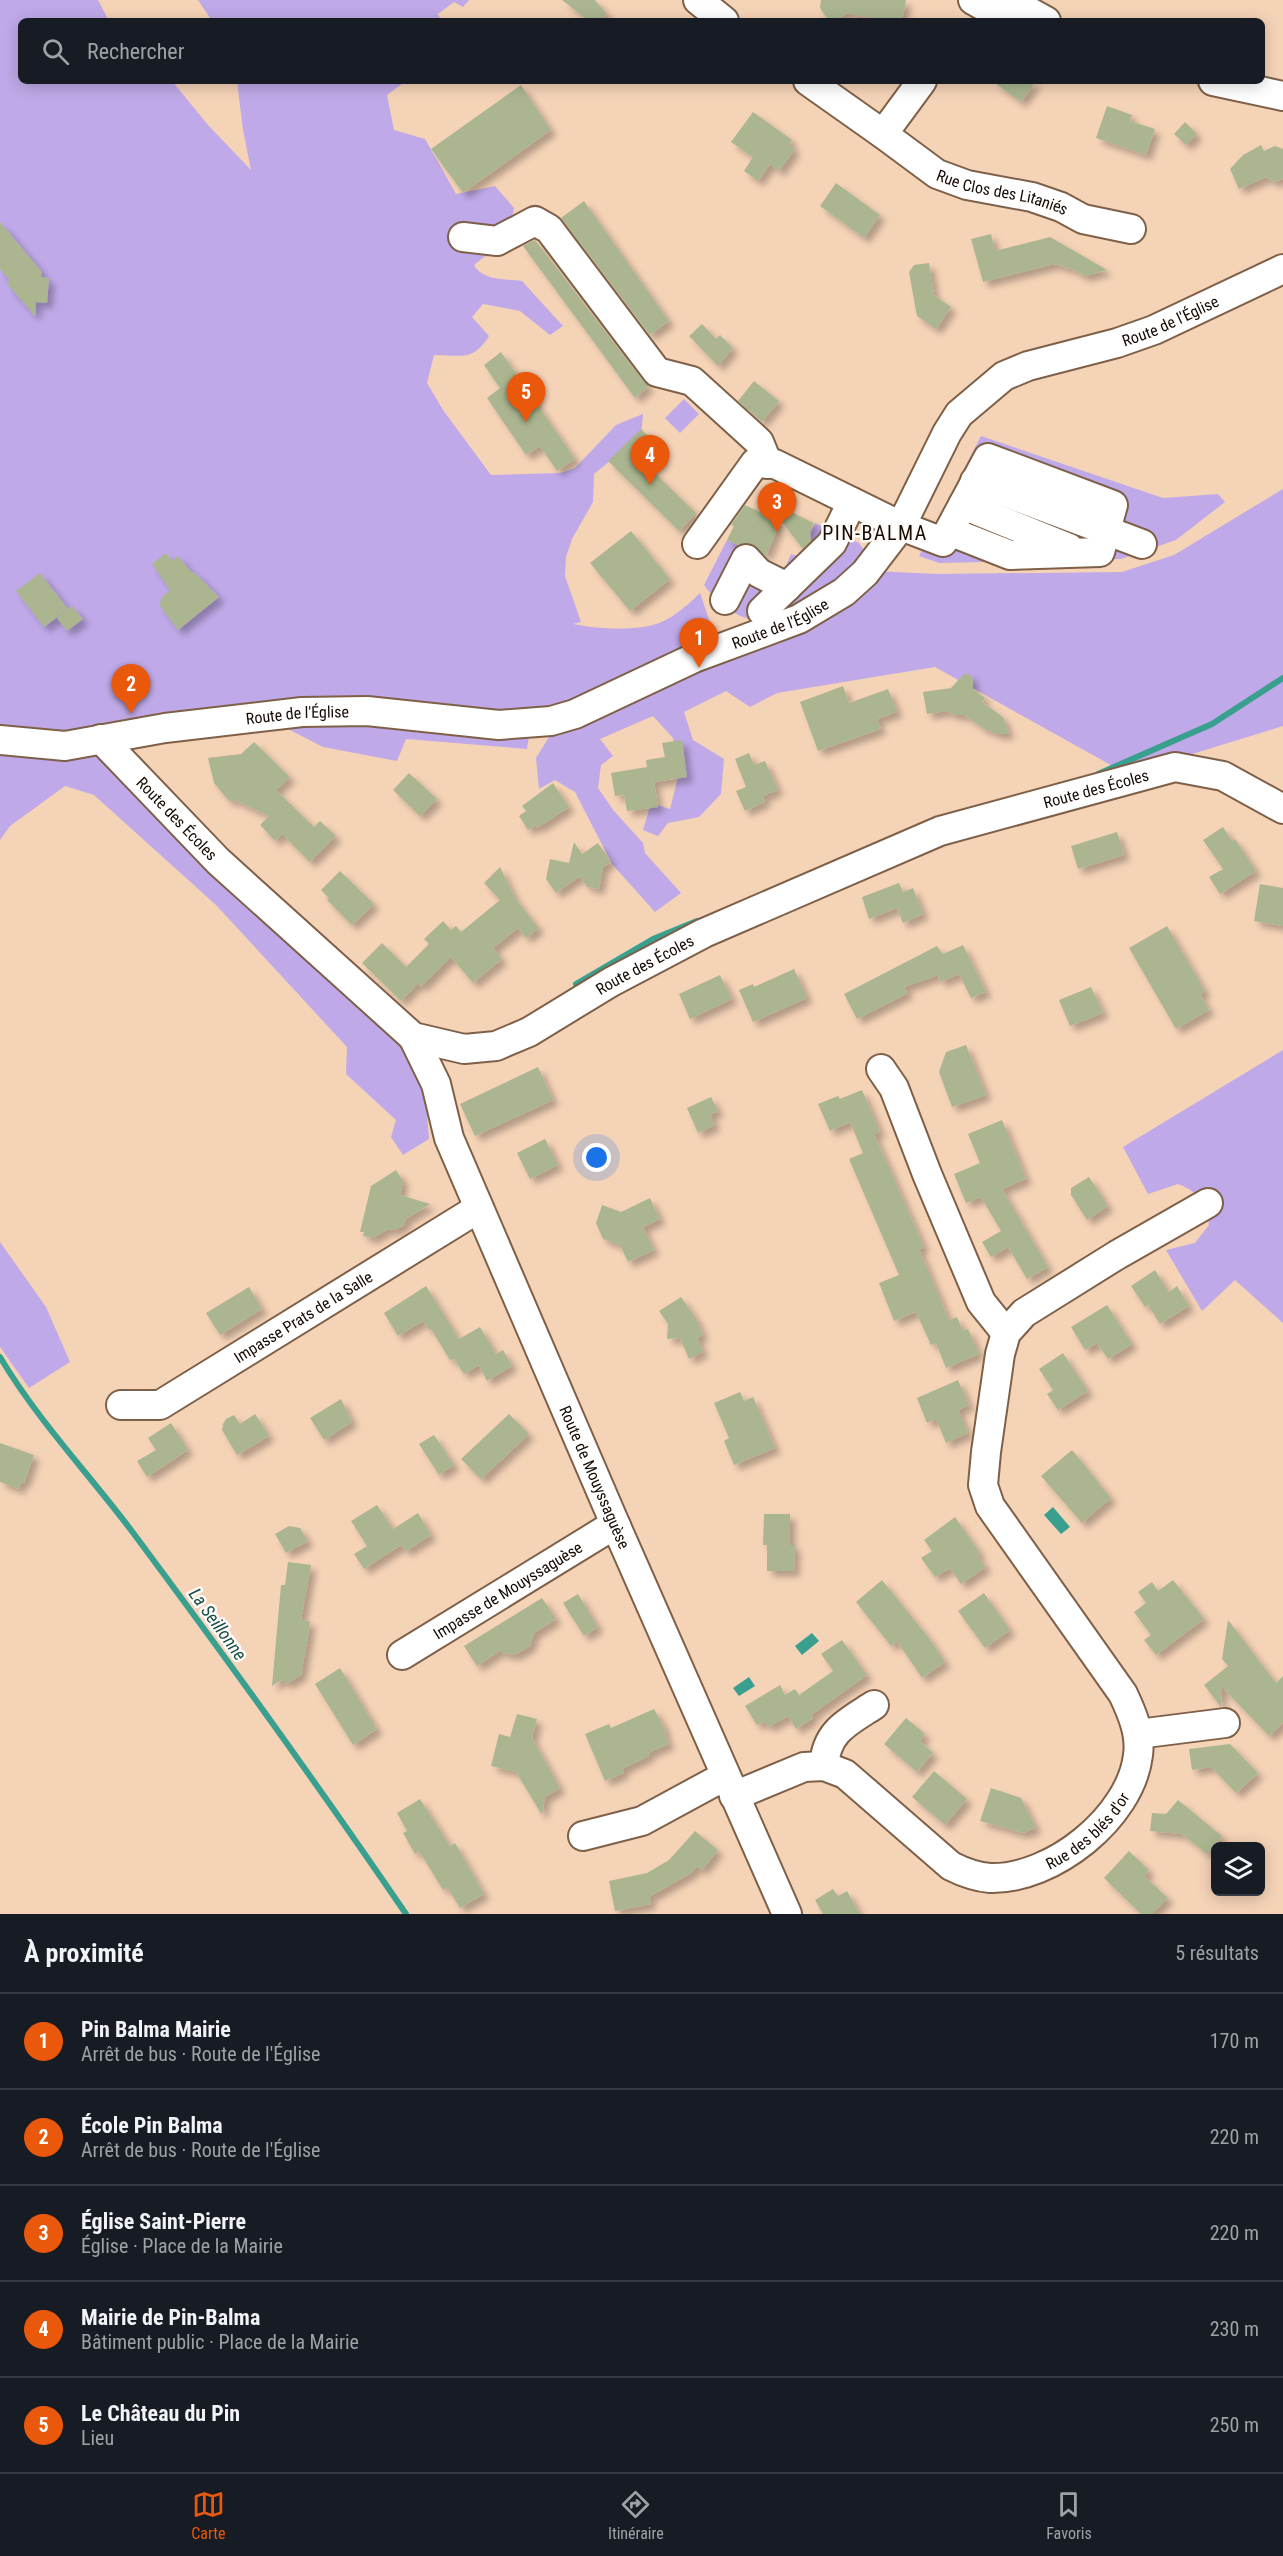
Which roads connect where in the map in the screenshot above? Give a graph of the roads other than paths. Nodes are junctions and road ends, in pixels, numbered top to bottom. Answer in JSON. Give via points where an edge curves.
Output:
{"nodes":[{"id":1,"x":698,"y":0,"type":"edge"},
{"id":2,"x":1008,"y":0,"type":"edge"},
{"id":3,"x":974,"y":6,"type":"edge"},
{"id":4,"x":720,"y":18,"type":"edge"},
{"id":5,"x":1003,"y":18,"type":"edge"},
{"id":6,"x":1041,"y":18,"type":"edge"},
{"id":7,"x":812,"y":84,"type":"edge"},
{"id":8,"x":920,"y":84,"type":"edge"},
{"id":9,"x":1227,"y":84,"type":"edge"},
{"id":10,"x":1283,"y":96,"type":"edge"},
{"id":11,"x":883,"y":134,"type":"junction"},
{"id":12,"x":1131,"y":229,"type":"dead end"},
{"id":13,"x":463,"y":237,"type":"dead end"},
{"id":14,"x":1283,"y":269,"type":"edge"},
{"id":15,"x":768,"y":464,"type":"junction"},
{"id":16,"x":969,"y":494,"type":"junction"},
{"id":17,"x":852,"y":502,"type":"junction"},
{"id":18,"x":901,"y":526,"type":"junction"},
{"id":19,"x":1106,"y":530,"type":"junction"},
{"id":20,"x":949,"y":531,"type":"junction"},
{"id":21,"x":697,"y":544,"type":"dead end"},
{"id":22,"x":1142,"y":544,"type":"dead end"},
{"id":23,"x":1080,"y":553,"type":"junction"},
{"id":24,"x":787,"y":586,"type":"junction"},
{"id":25,"x":725,"y":600,"type":"dead end"},
{"id":26,"x":762,"y":611,"type":"dead end"},
{"id":27,"x":101,"y":739,"type":"junction"},
{"id":28,"x":5,"y":748,"type":"edge"},
{"id":29,"x":1283,"y":809,"type":"edge"},
{"id":30,"x":413,"y":1037,"type":"junction"},
{"id":31,"x":464,"y":1049,"type":"junction"},
{"id":32,"x":881,"y":1069,"type":"dead end"},
{"id":33,"x":436,"y":1084,"type":"junction"},
{"id":34,"x":1208,"y":1203,"type":"dead end"},
{"id":35,"x":478,"y":1208,"type":"junction"},
{"id":36,"x":1006,"y":1333,"type":"junction"},
{"id":37,"x":122,"y":1405,"type":"dead end"},
{"id":38,"x":616,"y":1526,"type":"junction"},
{"id":39,"x":402,"y":1655,"type":"dead end"},
{"id":40,"x":874,"y":1705,"type":"dead end"},
{"id":41,"x":1225,"y":1723,"type":"dead end"},
{"id":42,"x":1138,"y":1734,"type":"junction"},
{"id":43,"x":824,"y":1766,"type":"junction"},
{"id":44,"x":730,"y":1786,"type":"junction"},
{"id":45,"x":583,"y":1836,"type":"dead end"},
{"id":46,"x":787,"y":1914,"type":"edge"}],
"edges":[{"from":1,"to":4,"type":"street"},
{"from":2,"to":6,"type":"street"},
{"from":3,"to":5,"type":"street"},
{"from":7,"to":11,"type":"street","name":"Rue Clos des Litaniés"},
{"from":8,"to":11,"type":"street"},
{"from":9,"to":10,"type":"street"},
{"from":11,"to":12,"type":"street","name":"Rue Clos des Litaniés","via":[[937,174],[967,185],[1032,197],[1083,219]]},
{"from":13,"to":15,"type":"street","via":[[497,241],[535,220],[549,229],[657,372],[692,381],[759,442]]},
{"from":14,"to":18,"type":"street","name":"Route de l'Église","via":[[1154,330],[1004,376],[959,414]]},
{"from":15,"to":17,"type":"street"},
{"from":15,"to":21,"type":"street","via":[[755,463]]},
{"from":16,"to":19,"type":"street"},
{"from":16,"to":20,"type":"street"},
{"from":16,"to":23,"type":"street"},
{"from":17,"to":18,"type":"street"},
{"from":17,"to":24,"type":"street","via":[[832,543]]},
{"from":18,"to":20,"type":"street","via":[[943,542]]},
{"from":18,"to":27,"type":"street","name":"Route de l'Église","via":[[865,573],[818,609],[551,721],[499,725],[367,711],[302,712]]},
{"from":19,"to":22,"type":"street"},
{"from":19,"to":23,"type":"street","via":[[1101,552]]},
{"from":20,"to":23,"type":"street","via":[[1010,555]]},
{"from":24,"to":25,"type":"street","via":[[759,573],[746,559]]},
{"from":24,"to":26,"type":"street"},
{"from":27,"to":28,"type":"street","name":"Route de l'Église","via":[[65,746]]},
{"from":27,"to":30,"type":"street","name":"Route des Écoles","via":[[218,861]]},
{"from":29,"to":31,"type":"street","name":"Route des Écoles","via":[[1223,776],[1175,767],[940,831],[704,933],[611,982],[529,1032],[496,1047]]},
{"from":30,"to":31,"type":"street","name":"Route des Écoles"},
{"from":30,"to":33,"type":"street","name":"Route de Mouyssaguèse"},
{"from":31,"to":33,"type":"street"},
{"from":32,"to":36,"type":"street","via":[[894,1088],[981,1302]]},
{"from":33,"to":35,"type":"street","name":"Route de Mouyssaguèse","via":[[449,1138]]},
{"from":34,"to":36,"type":"street","via":[[1024,1313]]},
{"from":35,"to":37,"type":"street","name":"Impasse Prats de la Salle","via":[[160,1405]]},
{"from":35,"to":38,"type":"street","name":"Route de Mouyssaguèse"},
{"from":36,"to":42,"type":"street","name":"Rue des blés d'or","via":[[983,1485],[990,1506],[1123,1694]]},
{"from":38,"to":39,"type":"street","name":"Impasse de Mouyssaguèse"},
{"from":38,"to":44,"type":"street","name":"Route de Mouyssaguèse"},
{"from":40,"to":43,"type":"street","via":[[838,1728],[825,1750]]},
{"from":41,"to":42,"type":"street"},
{"from":42,"to":43,"type":"street","name":"Rue des blés d'or","via":[[1132,1782],[1117,1810],[1071,1851],[1043,1866],[990,1878],[951,1866],[845,1774]]},
{"from":43,"to":44,"type":"street","via":[[804,1767]]},
{"from":44,"to":45,"type":"street","via":[[642,1821]]},
{"from":44,"to":46,"type":"street","name":"Route de Mouyssaguèse"}]}
